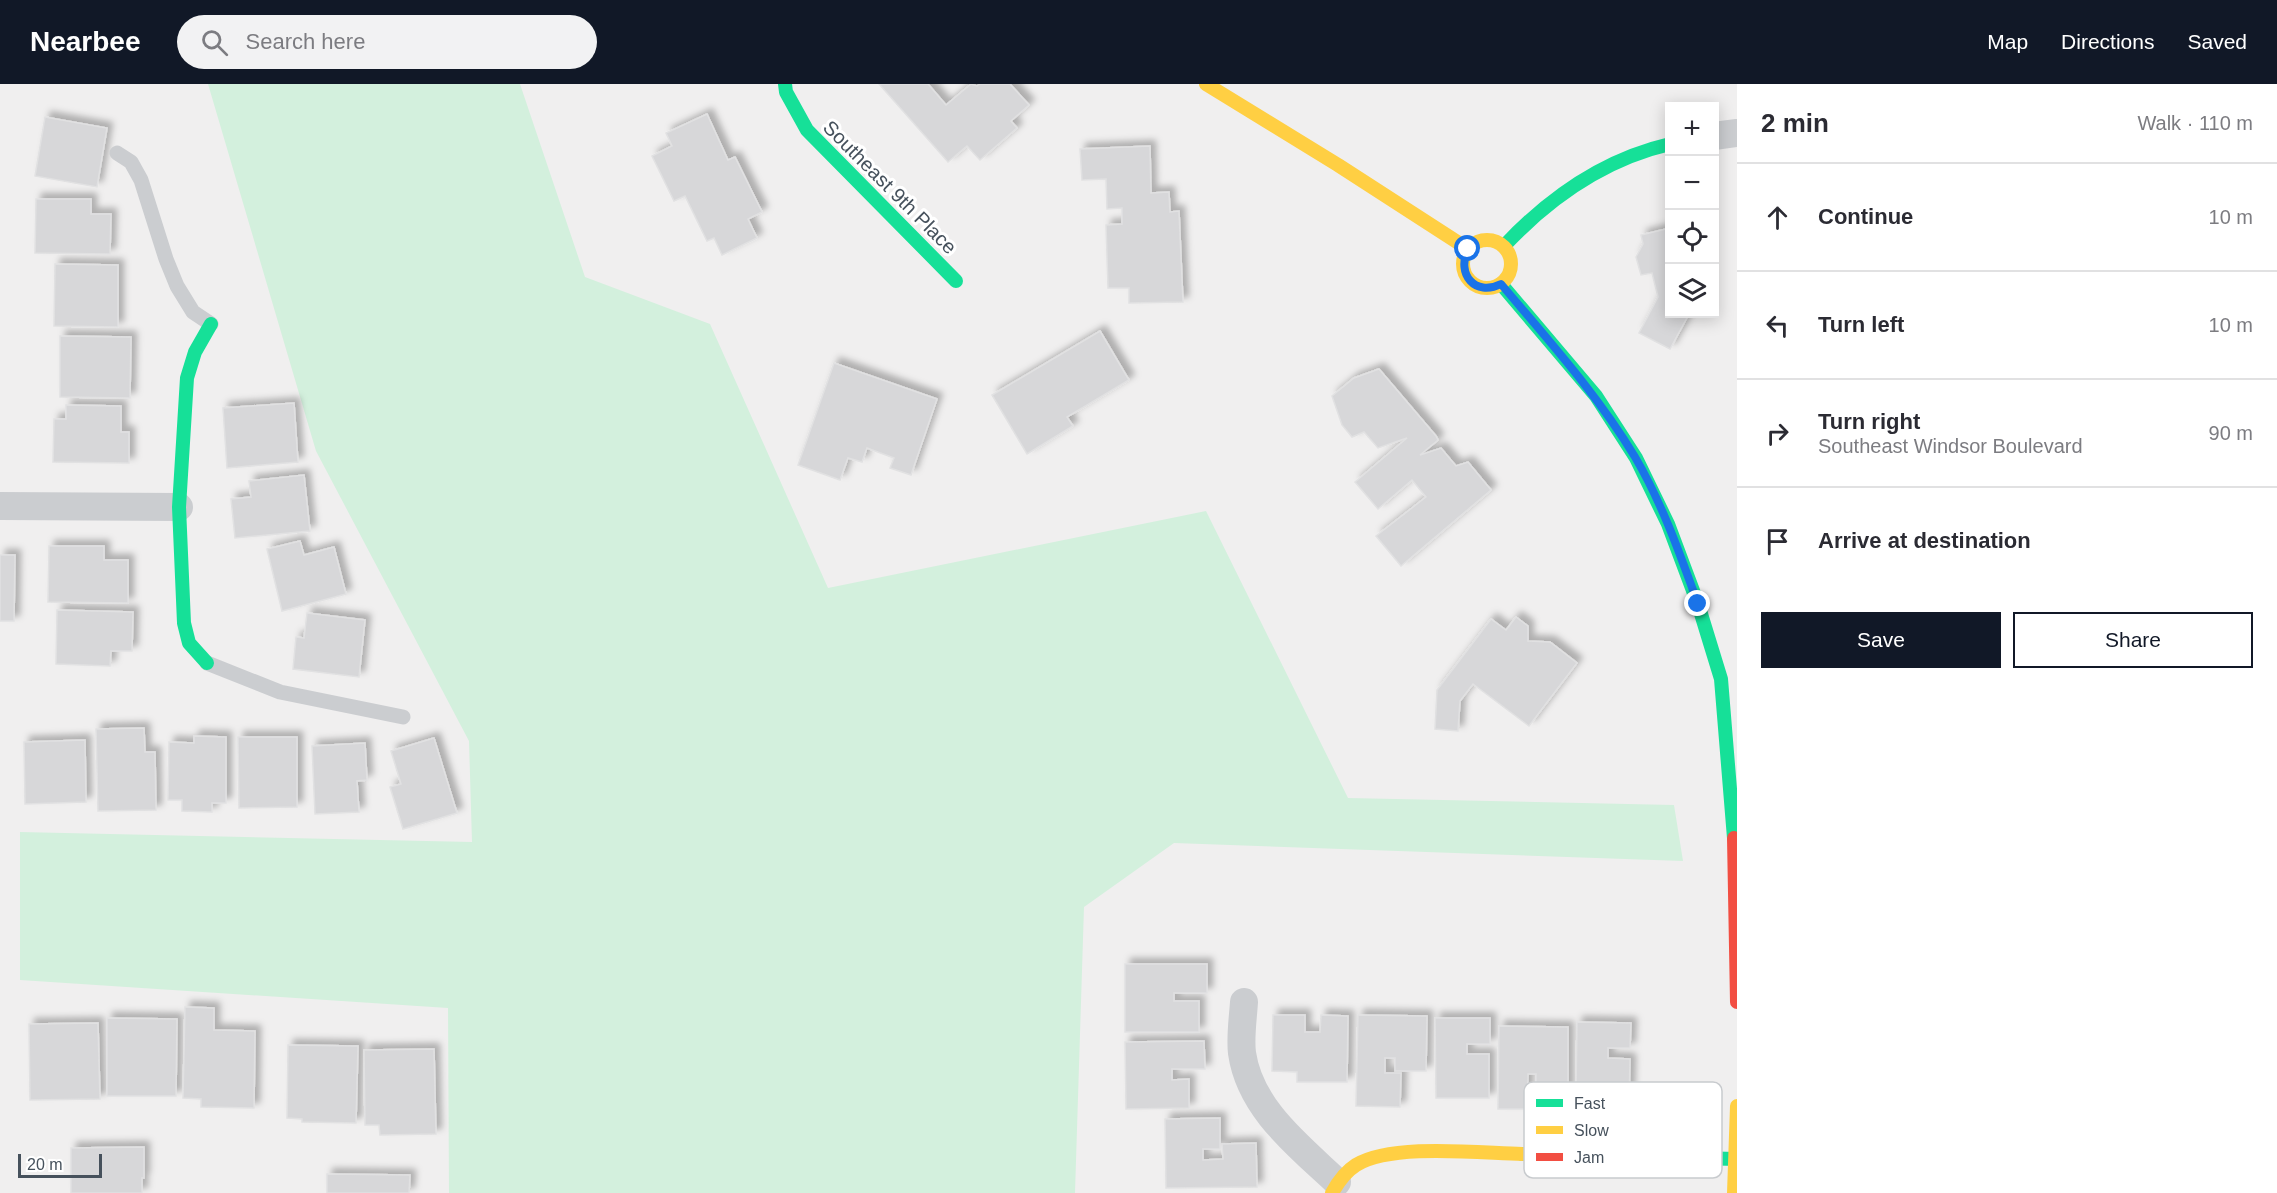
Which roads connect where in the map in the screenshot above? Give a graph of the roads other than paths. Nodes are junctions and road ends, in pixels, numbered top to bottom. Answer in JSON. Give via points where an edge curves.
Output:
{"nodes":[{"id":1,"x":785,"y":84,"type":"edge"},
{"id":2,"x":1206,"y":84,"type":"edge"},
{"id":3,"x":1737,"y":133,"type":"edge"},
{"id":4,"x":1719,"y":135,"type":"edge"},
{"id":5,"x":1665,"y":145,"type":"edge"},
{"id":6,"x":117,"y":153,"type":"dead end"},
{"id":7,"x":1504,"y":246,"type":"junction"},
{"id":8,"x":1468,"y":249,"type":"junction"},
{"id":9,"x":956,"y":281,"type":"dead end"},
{"id":10,"x":1501,"y":284,"type":"junction"},
{"id":11,"x":211,"y":324,"type":"joint"},
{"id":12,"x":0,"y":506,"type":"edge"},
{"id":13,"x":179,"y":507,"type":"junction"},
{"id":14,"x":207,"y":663,"type":"joint"},
{"id":15,"x":403,"y":717,"type":"dead end"},
{"id":16,"x":1244,"y":1002,"type":"dead end"},
{"id":17,"x":1737,"y":1002,"type":"edge"},
{"id":18,"x":1737,"y":1106,"type":"edge"},
{"id":19,"x":1524,"y":1154,"type":"edge"},
{"id":20,"x":1736,"y":1159,"type":"edge"},
{"id":21,"x":1335,"y":1187,"type":"edge"},
{"id":22,"x":1734,"y":1193,"type":"edge"}],
"edges":[{"from":1,"to":9,"type":"street","name":"Southeast 9th Place","via":[[807,130]]},
{"from":2,"to":8,"type":"street"},
{"from":3,"to":4,"type":"street"},
{"from":5,"to":7,"type":"street","via":[[1635,153],[1580,181],[1522,225]]},
{"from":6,"to":11,"type":"lane","via":[[131,162],[141,180],[177,286],[193,312]]},
{"from":7,"to":8,"type":"street","via":[[1489,239]]},
{"from":7,"to":10,"type":"street","via":[[1512,266]]},
{"from":8,"to":10,"type":"street","via":[[1463,263],[1467,278],[1486,288]]},
{"from":10,"to":17,"type":"street","via":[[1596,396],[1636,458],[1668,524],[1698,604],[1721,679],[1734,834]]},
{"from":11,"to":13,"type":"street","via":[[195,352],[187,378]]},
{"from":12,"to":13,"type":"street"},
{"from":13,"to":14,"type":"street","via":[[184,623],[189,643]]},
{"from":14,"to":15,"type":"lane","via":[[280,692]]},
{"from":16,"to":21,"type":"street","via":[[1241,1052],[1248,1082],[1270,1116]]},
{"from":18,"to":20,"type":"street"},
{"from":19,"to":21,"type":"street","via":[[1415,1152],[1370,1157],[1349,1168]]},
{"from":20,"to":22,"type":"street"}]}
